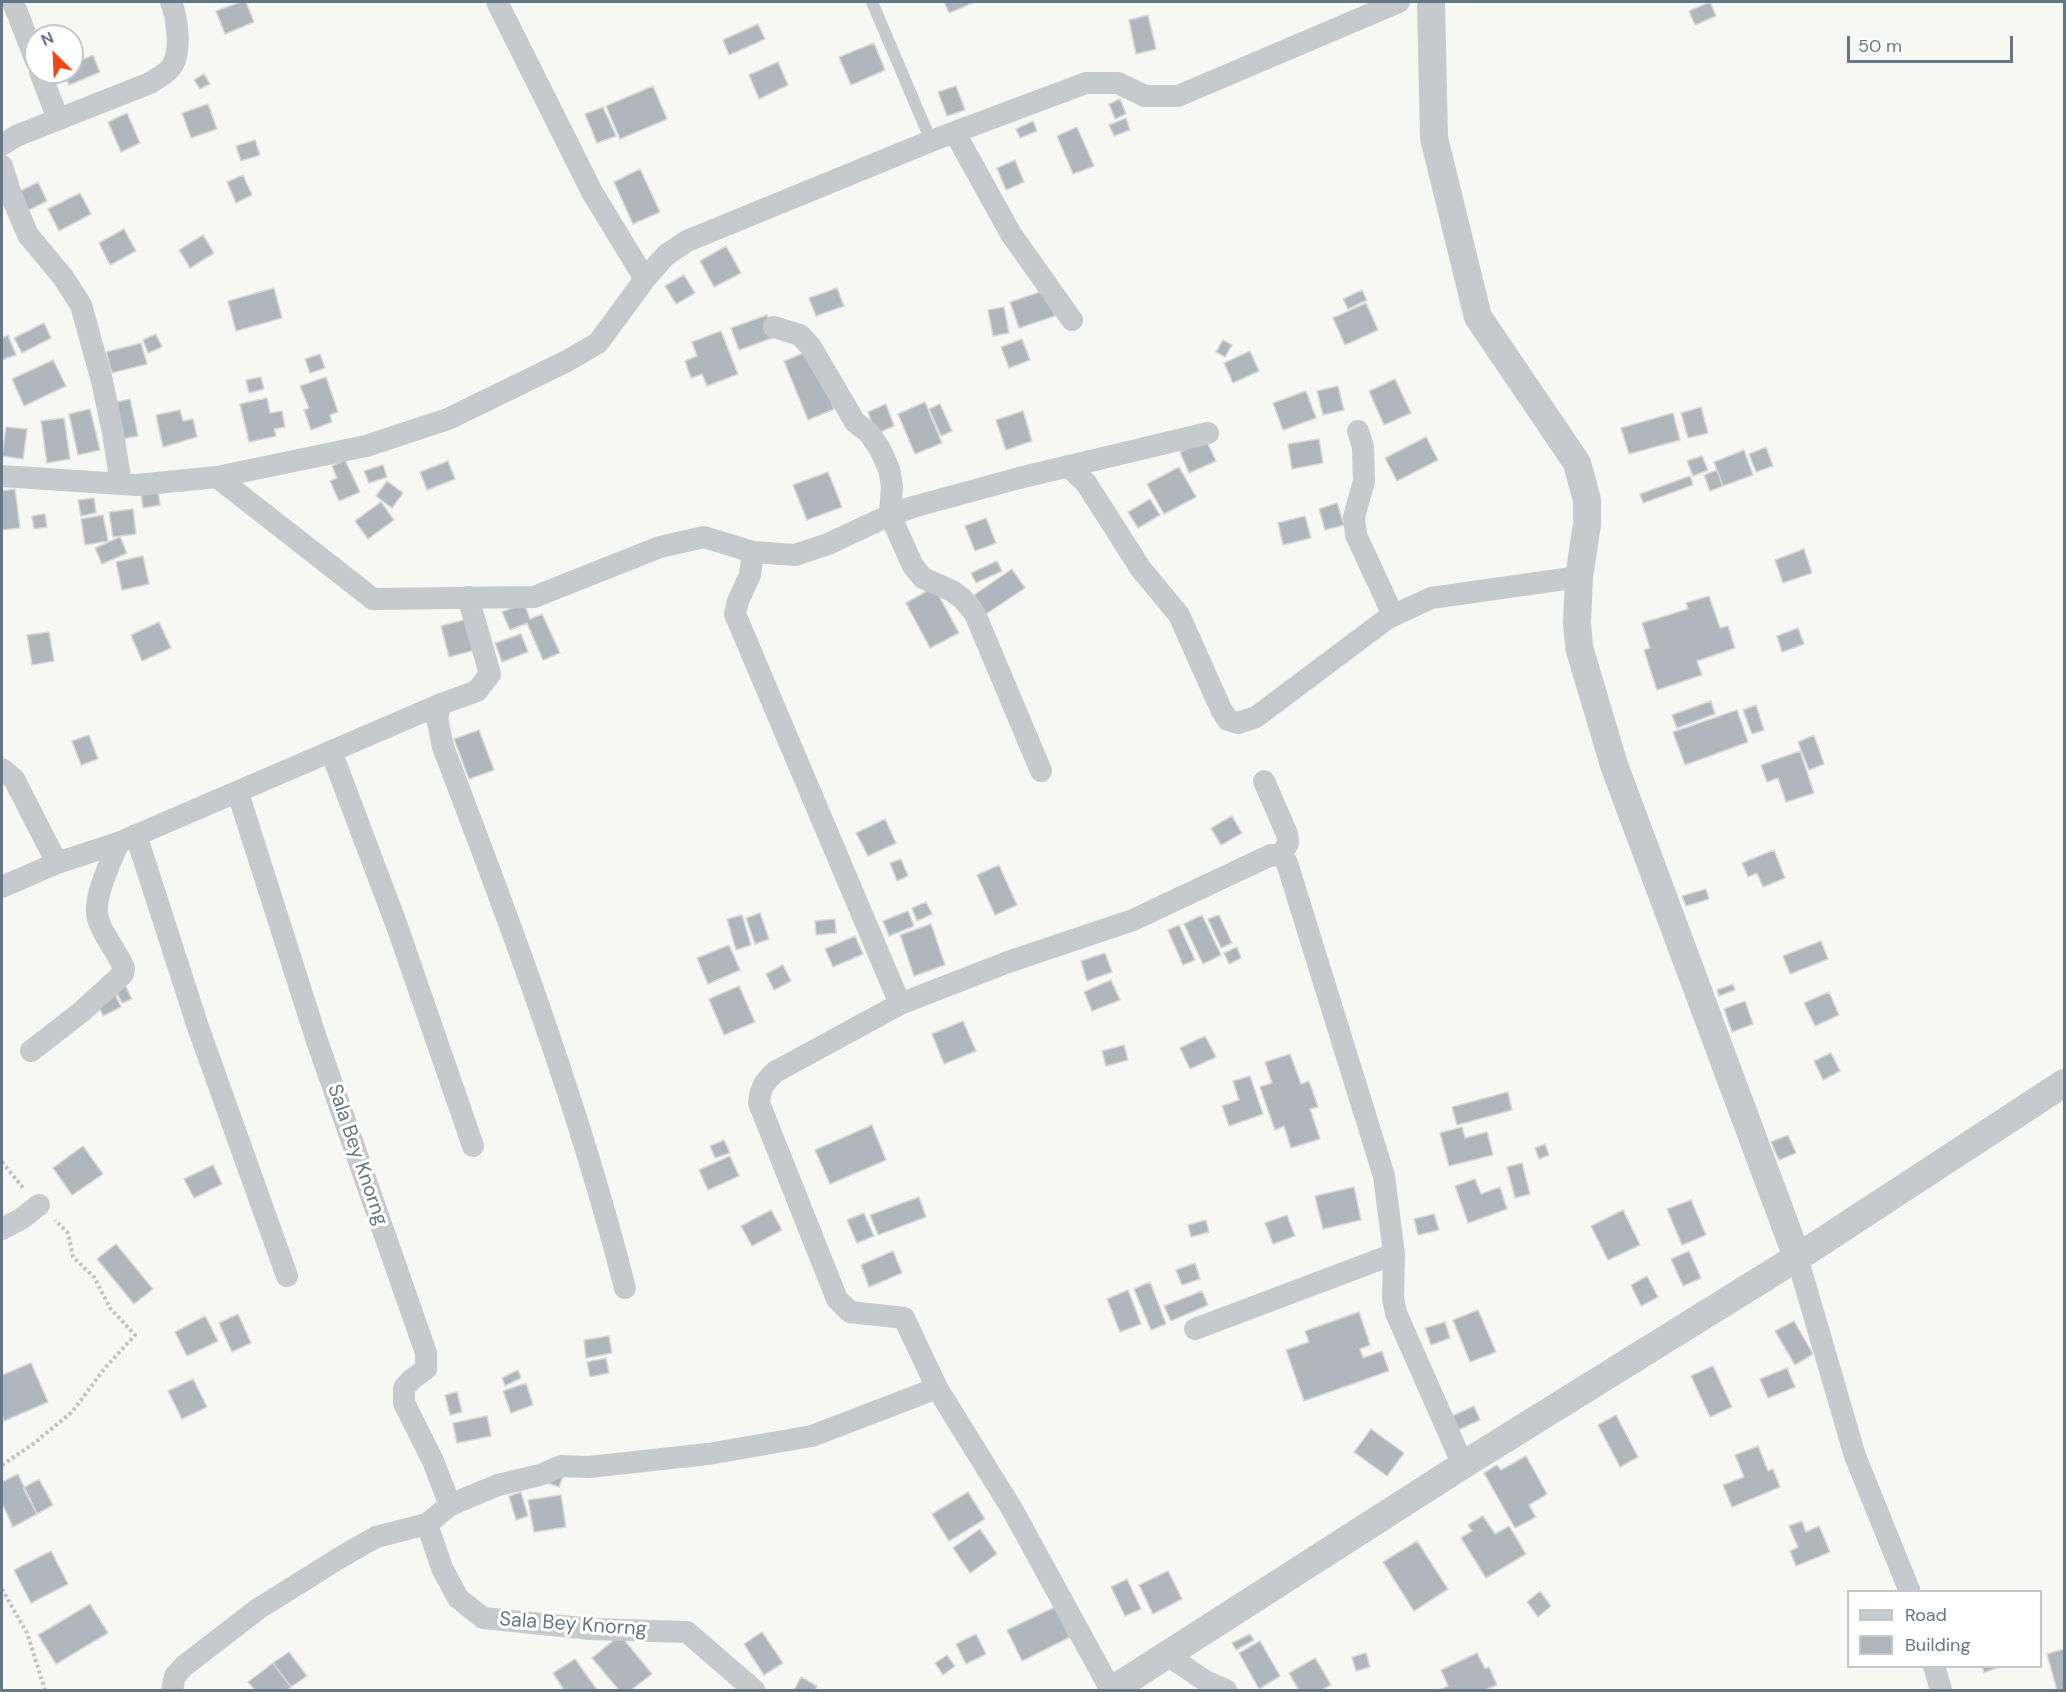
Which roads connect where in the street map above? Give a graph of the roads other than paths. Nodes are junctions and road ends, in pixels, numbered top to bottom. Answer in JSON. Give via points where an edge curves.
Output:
{"nodes":[{"id":1,"x":13,"y":2,"type":"edge"},
{"id":2,"x":171,"y":2,"type":"edge"},
{"id":3,"x":498,"y":2,"type":"edge"},
{"id":4,"x":872,"y":2,"type":"edge"},
{"id":5,"x":1399,"y":2,"type":"edge"},
{"id":6,"x":1431,"y":2,"type":"edge"},
{"id":7,"x":24,"y":30,"type":"edge"},
{"id":8,"x":45,"y":84,"type":"edge"},
{"id":9,"x":58,"y":119,"type":"junction"},
{"id":10,"x":955,"y":133,"type":"junction"},
{"id":11,"x":931,"y":141,"type":"junction"},
{"id":12,"x":2,"y":145,"type":"edge"},
{"id":13,"x":2,"y":166,"type":"edge"},
{"id":14,"x":645,"y":279,"type":"junction"},
{"id":15,"x":1072,"y":320,"type":"dead end"},
{"id":16,"x":774,"y":327,"type":"dead end"},
{"id":17,"x":1358,"y":431,"type":"dead end"},
{"id":18,"x":1208,"y":433,"type":"dead end"},
{"id":19,"x":1068,"y":466,"type":"junction"},
{"id":20,"x":2,"y":476,"type":"edge"},
{"id":21,"x":217,"y":477,"type":"junction"},
{"id":22,"x":121,"y":484,"type":"junction"},
{"id":23,"x":890,"y":515,"type":"junction"},
{"id":24,"x":753,"y":552,"type":"junction"},
{"id":25,"x":1579,"y":577,"type":"junction"},
{"id":26,"x":468,"y":597,"type":"junction"},
{"id":27,"x":1393,"y":615,"type":"junction"},
{"id":28,"x":441,"y":704,"type":"junction"},
{"id":29,"x":331,"y":751,"type":"junction"},
{"id":30,"x":2,"y":769,"type":"edge"},
{"id":31,"x":1041,"y":771,"type":"dead end"},
{"id":32,"x":1264,"y":781,"type":"dead end"},
{"id":33,"x":238,"y":793,"type":"junction"},
{"id":34,"x":127,"y":839,"type":"junction"},
{"id":35,"x":1281,"y":856,"type":"junction"},
{"id":36,"x":57,"y":862,"type":"junction"},
{"id":37,"x":2,"y":887,"type":"edge"},
{"id":38,"x":900,"y":1004,"type":"junction"},
{"id":39,"x":31,"y":1051,"type":"dead end"},
{"id":40,"x":2064,"y":1083,"type":"edge"},
{"id":41,"x":473,"y":1146,"type":"dead end"},
{"id":42,"x":39,"y":1205,"type":"road end"},
{"id":43,"x":2,"y":1229,"type":"edge"},
{"id":44,"x":1803,"y":1253,"type":"junction"},
{"id":45,"x":1394,"y":1254,"type":"junction"},
{"id":46,"x":287,"y":1276,"type":"dead end"},
{"id":47,"x":625,"y":1288,"type":"dead end"},
{"id":48,"x":1195,"y":1329,"type":"dead end"},
{"id":49,"x":937,"y":1388,"type":"junction"},
{"id":50,"x":1463,"y":1465,"type":"junction"},
{"id":51,"x":450,"y":1505,"type":"junction"},
{"id":52,"x":428,"y":1524,"type":"junction"},
{"id":53,"x":1909,"y":1590,"type":"edge"},
{"id":54,"x":1167,"y":1655,"type":"junction"},
{"id":55,"x":1934,"y":1668,"type":"edge"},
{"id":56,"x":172,"y":1690,"type":"edge"},
{"id":57,"x":754,"y":1690,"type":"edge"},
{"id":58,"x":1112,"y":1690,"type":"edge"},
{"id":59,"x":1227,"y":1690,"type":"edge"},
{"id":60,"x":1939,"y":1690,"type":"edge"}],
"edges":[{"from":1,"to":7,"type":"street"},
{"from":2,"to":9,"type":"street","via":[[177,31],[172,67],[150,83]]},
{"from":3,"to":14,"type":"street","via":[[592,192]]},
{"from":4,"to":11,"type":"lane"},
{"from":5,"to":10,"type":"street","via":[[1178,96],[1145,96],[1118,83],[1086,83]]},
{"from":6,"to":25,"type":"street","via":[[1434,138],[1478,317],[1577,464],[1587,500]]},
{"from":8,"to":9,"type":"street"},
{"from":9,"to":12,"type":"street"},
{"from":10,"to":11,"type":"street"},
{"from":10,"to":15,"type":"street","via":[[1011,234]]},
{"from":11,"to":14,"type":"street","via":[[687,241],[666,255]]},
{"from":13,"to":22,"type":"street","via":[[28,235],[81,305],[102,381]]},
{"from":14,"to":21,"type":"street","via":[[598,343],[448,419],[366,446]]},
{"from":16,"to":23,"type":"street","via":[[800,335],[811,347],[855,422],[880,449],[892,486]]},
{"from":17,"to":27,"type":"street","via":[[1363,447],[1364,482],[1354,517],[1356,535]]},
{"from":18,"to":19,"type":"street"},
{"from":19,"to":23,"type":"street"},
{"from":19,"to":27,"type":"street","via":[[1086,483],[1141,569],[1179,615],[1228,720],[1238,723],[1256,717]]},
{"from":20,"to":22,"type":"street"},
{"from":21,"to":22,"type":"street"},
{"from":21,"to":26,"type":"street","via":[[373,599]]},
{"from":23,"to":24,"type":"street","via":[[795,555]]},
{"from":23,"to":31,"type":"street","via":[[913,566],[923,578],[952,591],[975,614]]},
{"from":24,"to":26,"type":"street","via":[[704,537],[660,547],[534,597]]},
{"from":24,"to":38,"type":"street","via":[[750,575],[735,614]]},
{"from":25,"to":27,"type":"street","via":[[1431,598]]},
{"from":25,"to":44,"type":"street","via":[[1579,647],[1614,765]]},
{"from":26,"to":28,"type":"street","via":[[490,674],[477,691]]},
{"from":28,"to":29,"type":"street"},
{"from":28,"to":47,"type":"street","via":[[437,718],[443,747],[536,996],[603,1201]]},
{"from":29,"to":33,"type":"street"},
{"from":29,"to":41,"type":"street"},
{"from":30,"to":36,"type":"street","via":[[14,779]]},
{"from":32,"to":35,"type":"street","via":[[1287,834],[1288,843]]},
{"from":33,"to":34,"type":"street"},
{"from":33,"to":51,"type":"street","name":"Sala Bey Knorng","via":[[316,1038],[426,1353],[426,1369],[404,1388],[404,1403]]},
{"from":34,"to":36,"type":"street"},
{"from":34,"to":39,"type":"street","via":[[98,897],[97,908],[101,925],[124,968],[123,974]]},
{"from":34,"to":46,"type":"street"},
{"from":35,"to":38,"type":"street","via":[[1271,855],[1133,920]]},
{"from":35,"to":45,"type":"street","via":[[1287,863],[1378,1150],[1389,1200]]},
{"from":36,"to":37,"type":"street"},
{"from":38,"to":49,"type":"street","via":[[775,1072],[759,1092],[759,1103],[837,1299],[850,1312],[904,1318]]},
{"from":40,"to":44,"type":"street"},
{"from":42,"to":43,"type":"street"},
{"from":44,"to":50,"type":"street"},
{"from":44,"to":53,"type":"street","via":[[1855,1456]]},
{"from":45,"to":48,"type":"street"},
{"from":45,"to":50,"type":"street","via":[[1392,1298],[1396,1313]]},
{"from":49,"to":51,"type":"street","via":[[812,1436],[708,1454],[589,1467],[561,1466]]},
{"from":49,"to":58,"type":"street","via":[[1012,1509]]},
{"from":50,"to":54,"type":"street"},
{"from":51,"to":52,"type":"street"},
{"from":52,"to":56,"type":"street","via":[[376,1537],[258,1609],[184,1666],[175,1676]]},
{"from":52,"to":57,"type":"street","name":"Sala Bey Knorng","via":[[442,1568],[458,1598],[483,1618],[591,1629],[687,1632]]},
{"from":54,"to":58,"type":"street"},
{"from":54,"to":59,"type":"street","via":[[1207,1682]]},
{"from":55,"to":60,"type":"street"}]}
